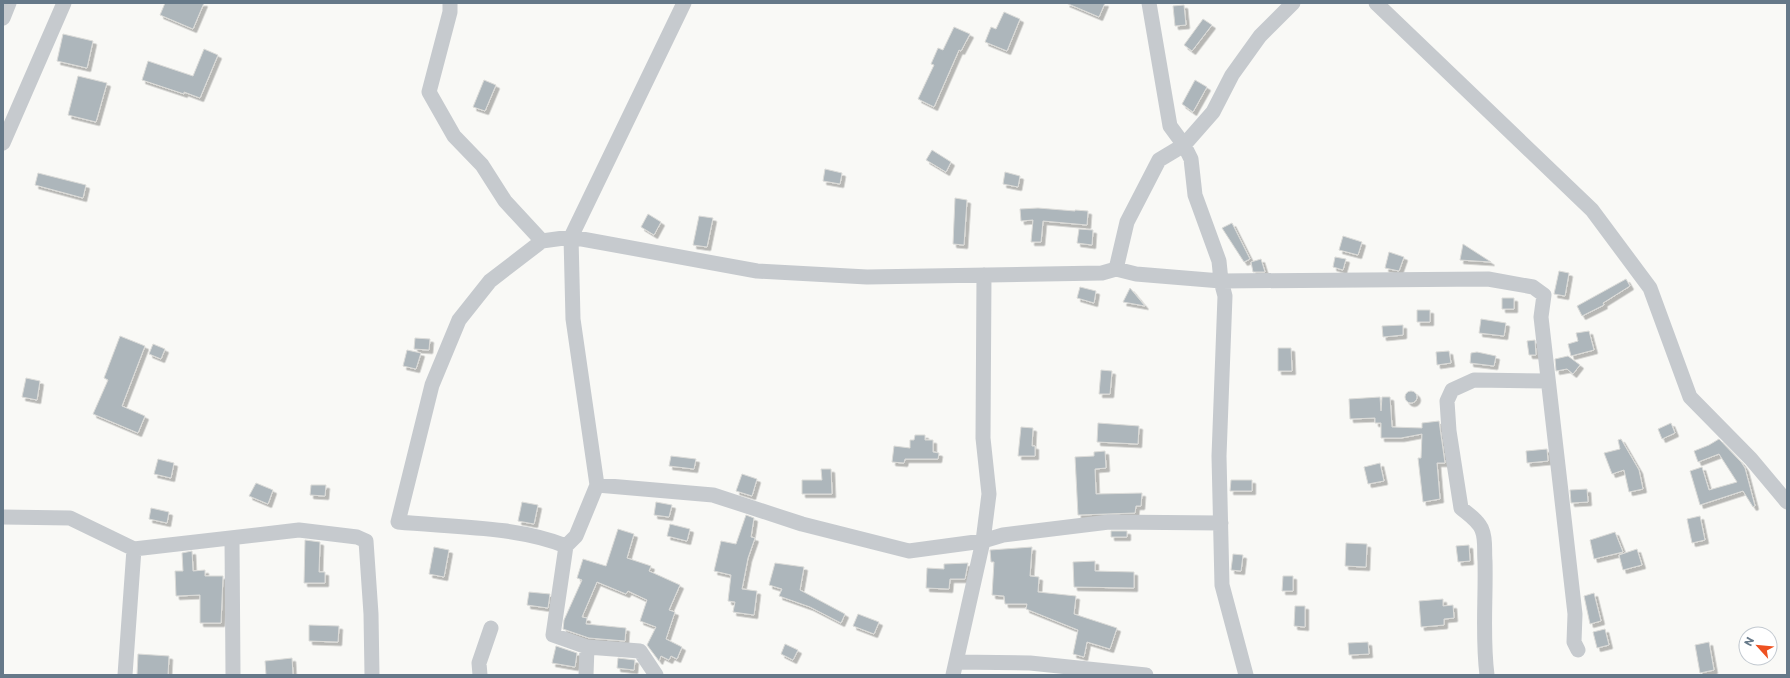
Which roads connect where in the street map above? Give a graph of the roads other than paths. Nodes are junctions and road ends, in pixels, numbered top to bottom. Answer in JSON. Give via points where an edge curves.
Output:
{"nodes":[{"id":1,"x":9,"y":3,"type":"edge"},
{"id":2,"x":64,"y":3,"type":"edge"},
{"id":3,"x":450,"y":3,"type":"edge"},
{"id":4,"x":684,"y":3,"type":"edge"},
{"id":5,"x":1148,"y":3,"type":"edge"},
{"id":6,"x":1293,"y":3,"type":"edge"},
{"id":7,"x":1376,"y":3,"type":"edge"},
{"id":8,"x":3,"y":18,"type":"edge"},
{"id":9,"x":3,"y":143,"type":"edge"},
{"id":10,"x":1184,"y":146,"type":"junction"},
{"id":11,"x":571,"y":237,"type":"junction"},
{"id":12,"x":542,"y":241,"type":"junction"},
{"id":13,"x":1116,"y":269,"type":"junction"},
{"id":14,"x":984,"y":275,"type":"junction"},
{"id":15,"x":1221,"y":281,"type":"junction"},
{"id":16,"x":1548,"y":381,"type":"junction"},
{"id":17,"x":598,"y":485,"type":"junction"},
{"id":18,"x":1787,"y":502,"type":"edge"},
{"id":19,"x":3,"y":517,"type":"edge"},
{"id":20,"x":1221,"y":523,"type":"junction"},
{"id":21,"x":232,"y":538,"type":"junction"},
{"id":22,"x":983,"y":540,"type":"junction"},
{"id":23,"x":566,"y":546,"type":"junction"},
{"id":24,"x":134,"y":548,"type":"junction"},
{"id":25,"x":491,"y":628,"type":"dead end"},
{"id":26,"x":587,"y":647,"type":"junction"},
{"id":27,"x":1578,"y":650,"type":"dead end"},
{"id":28,"x":954,"y":668,"type":"edge"},
{"id":29,"x":125,"y":675,"type":"edge"},
{"id":30,"x":234,"y":675,"type":"edge"},
{"id":31,"x":372,"y":675,"type":"edge"},
{"id":32,"x":480,"y":675,"type":"edge"},
{"id":33,"x":586,"y":675,"type":"edge"},
{"id":34,"x":656,"y":675,"type":"edge"},
{"id":35,"x":1146,"y":675,"type":"edge"},
{"id":36,"x":1246,"y":675,"type":"edge"},
{"id":37,"x":1486,"y":675,"type":"edge"}],
"edges":[{"from":1,"to":8,"type":"street"},
{"from":2,"to":9,"type":"street"},
{"from":3,"to":12,"type":"street","via":[[450,12],[429,92],[454,136],[482,165],[505,202]]},
{"from":4,"to":11,"type":"street"},
{"from":5,"to":10,"type":"street","via":[[1170,126]]},
{"from":6,"to":10,"type":"street","via":[[1260,36],[1232,75],[1213,112]]},
{"from":7,"to":18,"type":"street","via":[[1592,210],[1650,288],[1690,397],[1751,459]]},
{"from":10,"to":13,"type":"street","via":[[1159,160],[1127,222]]},
{"from":10,"to":15,"type":"street","via":[[1191,158],[1195,194],[1219,261]]},
{"from":11,"to":12,"type":"street"},
{"from":11,"to":14,"type":"street","via":[[757,272],[867,278]]},
{"from":11,"to":17,"type":"street","via":[[573,319]]},
{"from":12,"to":23,"type":"street","via":[[490,281],[459,320],[432,385],[398,522],[505,531],[552,540]]},
{"from":13,"to":14,"type":"street","via":[[1102,273]]},
{"from":13,"to":15,"type":"street","via":[[1136,274]]},
{"from":14,"to":22,"type":"street","via":[[983,438],[989,494]]},
{"from":15,"to":16,"type":"street","via":[[1488,279],[1534,287],[1544,295],[1541,317]]},
{"from":15,"to":20,"type":"street","via":[[1225,296],[1219,456]]},
{"from":16,"to":27,"type":"street","via":[[1575,614],[1574,642]]},
{"from":16,"to":37,"type":"street","via":[[1474,380],[1452,390],[1448,401],[1449,431],[1461,508],[1482,529],[1484,540]]},
{"from":17,"to":22,"type":"street","via":[[713,495],[802,524],[909,552]]},
{"from":17,"to":23,"type":"street","via":[[576,536]]},
{"from":19,"to":24,"type":"street","via":[[70,518]]},
{"from":20,"to":22,"type":"street","via":[[1109,522],[1003,535]]},
{"from":20,"to":36,"type":"street","via":[[1222,585]]},
{"from":21,"to":24,"type":"street"},
{"from":21,"to":30,"type":"street"},
{"from":21,"to":31,"type":"street","via":[[299,530],[357,537],[366,541]]},
{"from":22,"to":28,"type":"street"},
{"from":23,"to":26,"type":"street","via":[[553,635]]},
{"from":24,"to":29,"type":"street"},
{"from":25,"to":32,"type":"street","via":[[479,663]]},
{"from":26,"to":33,"type":"street"},
{"from":26,"to":34,"type":"street","via":[[640,651]]},
{"from":28,"to":35,"type":"street","via":[[1030,663]]}]}
